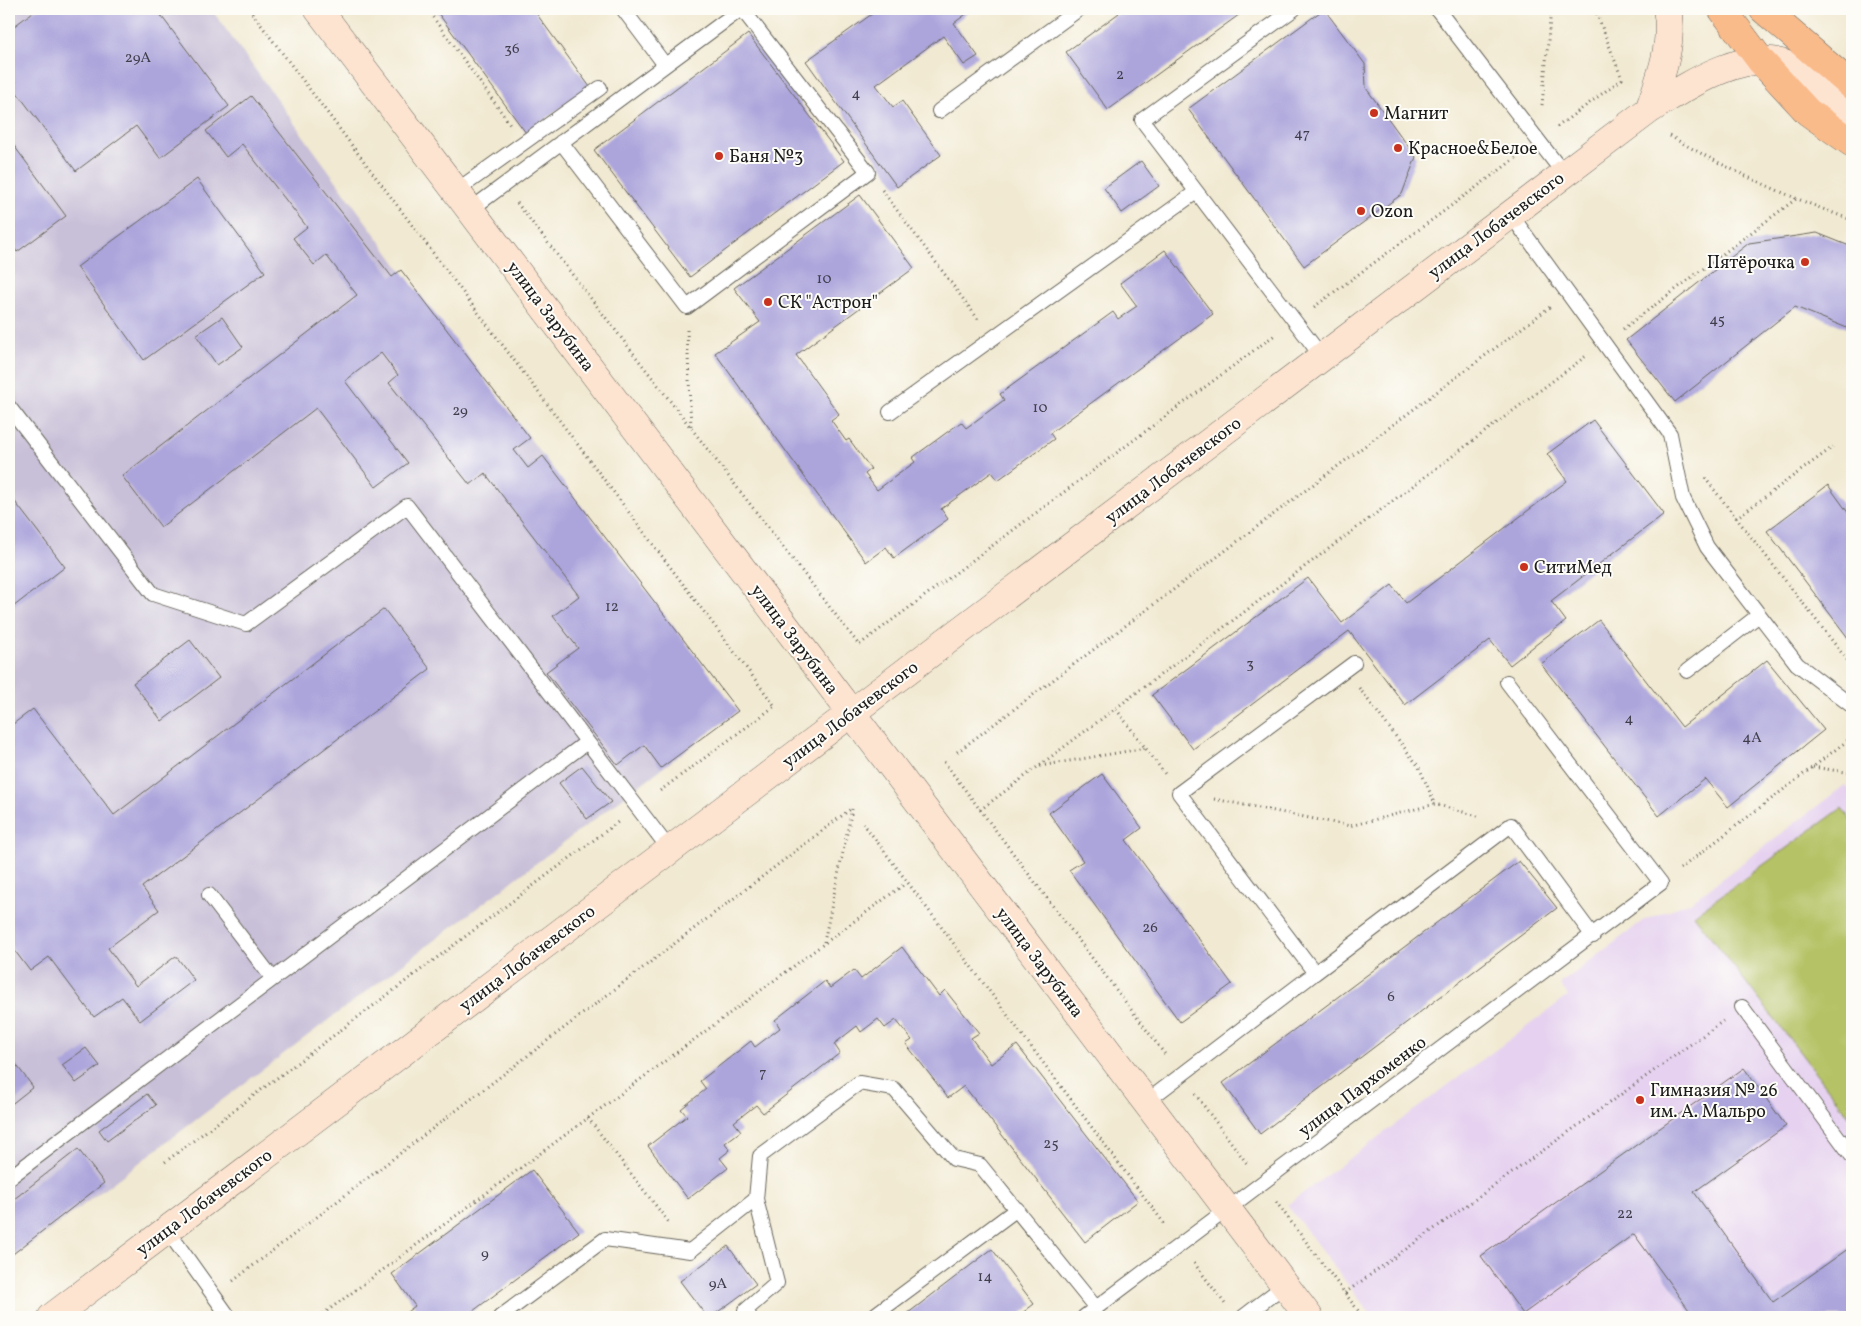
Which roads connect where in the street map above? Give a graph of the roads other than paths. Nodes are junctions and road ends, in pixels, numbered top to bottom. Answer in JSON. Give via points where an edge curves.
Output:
{"nodes":[{"id":1,"x":318,"y":9,"type":"edge"},
{"id":2,"x":623,"y":9,"type":"edge"},
{"id":3,"x":741,"y":9,"type":"edge"},
{"id":4,"x":1079,"y":9,"type":"edge"},
{"id":5,"x":1294,"y":9,"type":"edge"},
{"id":6,"x":1437,"y":9,"type":"edge"},
{"id":7,"x":1667,"y":9,"type":"edge"},
{"id":8,"x":1722,"y":9,"type":"edge"},
{"id":9,"x":1764,"y":9,"type":"edge"},
{"id":10,"x":1761,"y":61,"type":"junction"},
{"id":11,"x":665,"y":65,"type":"junction"},
{"id":12,"x":1852,"y":86,"type":"edge"},
{"id":13,"x":600,"y":88,"type":"dead end"},
{"id":14,"x":1649,"y":110,"type":"junction"},
{"id":15,"x":939,"y":111,"type":"dead end"},
{"id":16,"x":1852,"y":111,"type":"edge"},
{"id":17,"x":561,"y":142,"type":"junction"},
{"id":18,"x":1852,"y":142,"type":"edge"},
{"id":19,"x":1564,"y":174,"type":"junction"},
{"id":20,"x":1196,"y":192,"type":"junction"},
{"id":21,"x":463,"y":200,"type":"junction"},
{"id":22,"x":1510,"y":215,"type":"junction"},
{"id":23,"x":1322,"y":357,"type":"junction"},
{"id":24,"x":9,"y":407,"type":"edge"},
{"id":25,"x":890,"y":412,"type":"dead end"},
{"id":26,"x":1760,"y":615,"type":"junction"},
{"id":27,"x":1350,"y":667,"type":"road end"},
{"id":28,"x":1688,"y":671,"type":"dead end"},
{"id":29,"x":1507,"y":682,"type":"dead end"},
{"id":30,"x":1852,"y":706,"type":"edge"},
{"id":31,"x":851,"y":713,"type":"junction"},
{"id":32,"x":587,"y":742,"type":"junction"},
{"id":33,"x":670,"y":850,"type":"junction"},
{"id":34,"x":209,"y":895,"type":"dead end"},
{"id":35,"x":1593,"y":936,"type":"junction"},
{"id":36,"x":1315,"y":973,"type":"junction"},
{"id":37,"x":273,"y":979,"type":"junction"},
{"id":38,"x":1742,"y":1007,"type":"road end"},
{"id":39,"x":1146,"y":1102,"type":"junction"},
{"id":40,"x":1852,"y":1156,"type":"edge"},
{"id":41,"x":9,"y":1178,"type":"edge"},
{"id":42,"x":756,"y":1199,"type":"junction"},
{"id":43,"x":1018,"y":1209,"type":"junction"},
{"id":44,"x":1228,"y":1210,"type":"junction"},
{"id":45,"x":167,"y":1230,"type":"junction"},
{"id":46,"x":1285,"y":1285,"type":"junction"},
{"id":47,"x":1096,"y":1308,"type":"junction"},
{"id":48,"x":52,"y":1317,"type":"edge"},
{"id":49,"x":229,"y":1317,"type":"edge"},
{"id":50,"x":500,"y":1317,"type":"edge"},
{"id":51,"x":750,"y":1317,"type":"edge"},
{"id":52,"x":872,"y":1317,"type":"edge"},
{"id":53,"x":1084,"y":1317,"type":"edge"},
{"id":54,"x":1243,"y":1317,"type":"edge"},
{"id":55,"x":1309,"y":1317,"type":"edge"}],
"edges":[{"from":1,"to":21,"type":"street","name":"улица Зарубина"},
{"from":2,"to":11,"type":"lane"},
{"from":3,"to":11,"type":"lane"},
{"from":3,"to":17,"type":"lane","via":[[868,172],[686,307]]},
{"from":4,"to":15,"type":"lane"},
{"from":5,"to":20,"type":"lane","via":[[1142,120]]},
{"from":6,"to":19,"type":"lane"},
{"from":7,"to":14,"type":"street","via":[[1668,43]]},
{"from":8,"to":10,"type":"main road"},
{"from":9,"to":12,"type":"main road"},
{"from":10,"to":14,"type":"street","name":"улица Лобачевского","via":[[1726,68],[1694,81]]},
{"from":10,"to":16,"type":"street","via":[[1779,62],[1794,69]]},
{"from":10,"to":18,"type":"main road","via":[[1808,112]]},
{"from":11,"to":17,"type":"lane"},
{"from":13,"to":21,"type":"lane","via":[[523,142]]},
{"from":14,"to":19,"type":"street","name":"улица Лобачевского"},
{"from":17,"to":21,"type":"lane","via":[[503,185]]},
{"from":19,"to":22,"type":"street","name":"улица Лобачевского"},
{"from":20,"to":23,"type":"lane"},
{"from":20,"to":25,"type":"lane"},
{"from":21,"to":31,"type":"street","name":"улица Зарубина"},
{"from":22,"to":23,"type":"street","name":"улица Лобачевского"},
{"from":22,"to":26,"type":"lane","via":[[1670,434],[1683,498],[1706,547]]},
{"from":23,"to":31,"type":"street","name":"улица Лобачевского"},
{"from":24,"to":32,"type":"lane","via":[[153,594],[246,624],[407,506]]},
{"from":26,"to":28,"type":"lane"},
{"from":26,"to":30,"type":"lane","via":[[1797,664]]},
{"from":27,"to":36,"type":"lane","via":[[1179,792]]},
{"from":29,"to":35,"type":"lane","name":"улица Пархоменко","via":[[1661,883]]},
{"from":31,"to":33,"type":"street","name":"улица Лобачевского"},
{"from":31,"to":39,"type":"street","name":"улица Зарубина"},
{"from":32,"to":33,"type":"lane"},
{"from":32,"to":37,"type":"lane"},
{"from":33,"to":45,"type":"street","name":"улица Лобачевского"},
{"from":34,"to":37,"type":"lane"},
{"from":35,"to":36,"type":"lane","via":[[1510,825]]},
{"from":35,"to":44,"type":"lane","name":"улица Пархоменко"},
{"from":36,"to":39,"type":"lane"},
{"from":37,"to":41,"type":"lane"},
{"from":38,"to":40,"type":"lane"},
{"from":39,"to":44,"type":"street","name":"улица Зарубина"},
{"from":42,"to":43,"type":"lane","via":[[760,1156],[859,1083],[894,1089],[954,1159],[980,1165]]},
{"from":42,"to":50,"type":"lane","via":[[690,1251],[605,1239]]},
{"from":42,"to":51,"type":"lane","via":[[777,1283],[745,1311]]},
{"from":43,"to":47,"type":"lane"},
{"from":43,"to":52,"type":"lane"},
{"from":44,"to":46,"type":"street","name":"улица Зарубина"},
{"from":44,"to":47,"type":"lane","name":"улица Пархоменко"},
{"from":45,"to":48,"type":"street","name":"улица Лобачевского"},
{"from":45,"to":49,"type":"lane"},
{"from":46,"to":54,"type":"lane"},
{"from":46,"to":55,"type":"street","name":"улица Зарубина"},
{"from":47,"to":53,"type":"lane","name":"улица Пархоменко"}]}
